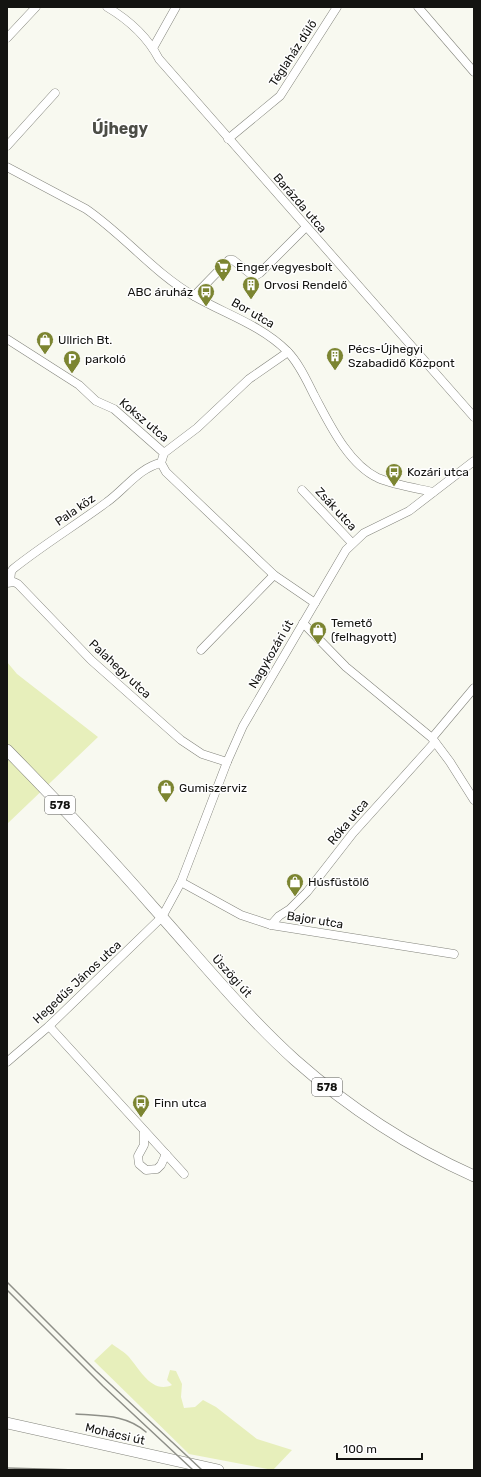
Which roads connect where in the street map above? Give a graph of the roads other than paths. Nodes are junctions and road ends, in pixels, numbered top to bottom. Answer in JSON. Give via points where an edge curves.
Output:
{"nodes":[{"id":1,"x":36,"y":7,"type":"edge"},
{"id":2,"x":107,"y":7,"type":"edge"},
{"id":3,"x":176,"y":7,"type":"edge"},
{"id":4,"x":337,"y":7,"type":"edge"},
{"id":5,"x":418,"y":7,"type":"edge"},
{"id":6,"x":7,"y":38,"type":"edge"},
{"id":7,"x":153,"y":48,"type":"junction"},
{"id":8,"x":474,"y":72,"type":"edge"},
{"id":9,"x":55,"y":93,"type":"dead end"},
{"id":10,"x":228,"y":139,"type":"junction"},
{"id":11,"x":7,"y":146,"type":"edge"},
{"id":12,"x":7,"y":167,"type":"edge"},
{"id":13,"x":306,"y":227,"type":"junction"},
{"id":14,"x":194,"y":296,"type":"junction"},
{"id":15,"x":7,"y":339,"type":"edge"},
{"id":16,"x":288,"y":352,"type":"junction"},
{"id":17,"x":474,"y":417,"type":"edge"},
{"id":18,"x":164,"y":453,"type":"junction"},
{"id":19,"x":474,"y":461,"type":"edge"},
{"id":20,"x":161,"y":463,"type":"junction"},
{"id":21,"x":302,"y":490,"type":"dead end"},
{"id":22,"x":433,"y":492,"type":"junction"},
{"id":23,"x":352,"y":543,"type":"junction"},
{"id":24,"x":274,"y":575,"type":"junction"},
{"id":25,"x":9,"y":578,"type":"edge"},
{"id":26,"x":315,"y":603,"type":"junction"},
{"id":27,"x":303,"y":623,"type":"junction"},
{"id":28,"x":201,"y":650,"type":"dead end"},
{"id":29,"x":474,"y":688,"type":"edge"},
{"id":30,"x":434,"y":740,"type":"junction"},
{"id":31,"x":7,"y":750,"type":"edge"},
{"id":32,"x":226,"y":762,"type":"junction"},
{"id":33,"x":474,"y":800,"type":"edge"},
{"id":34,"x":182,"y":882,"type":"junction"},
{"id":35,"x":162,"y":916,"type":"junction"},
{"id":36,"x":271,"y":925,"type":"junction"},
{"id":37,"x":454,"y":954,"type":"dead end"},
{"id":38,"x":49,"y":1026,"type":"junction"},
{"id":39,"x":7,"y":1062,"type":"edge"},
{"id":40,"x":144,"y":1131,"type":"junction"},
{"id":41,"x":166,"y":1154,"type":"junction"},
{"id":42,"x":184,"y":1174,"type":"dead end"},
{"id":43,"x":474,"y":1176,"type":"edge"},
{"id":44,"x":7,"y":1423,"type":"edge"},
{"id":45,"x":218,"y":1470,"type":"edge"}],
"edges":[{"from":1,"to":6,"type":"street"},
{"from":2,"to":7,"type":"street","name":"Barázda utca","via":[[128,19]]},
{"from":3,"to":7,"type":"street"},
{"from":4,"to":10,"type":"street","name":"Téglaház dűlő","via":[[280,96]]},
{"from":5,"to":8,"type":"street"},
{"from":7,"to":10,"type":"street","name":"Barázda utca","via":[[159,59]]},
{"from":9,"to":11,"type":"street"},
{"from":10,"to":13,"type":"street","name":"Barázda utca"},
{"from":12,"to":14,"type":"street","name":"Bor utca","via":[[86,209]]},
{"from":13,"to":14,"type":"street","via":[[260,274],[255,276],[246,272],[233,260],[229,260]]},
{"from":13,"to":17,"type":"street","name":"Barázda utca"},
{"from":14,"to":16,"type":"street","name":"Bor utca","via":[[252,325]]},
{"from":15,"to":18,"type":"street","name":"Koksz utca","via":[[79,385],[96,400],[114,408]]},
{"from":16,"to":18,"type":"street","via":[[249,379],[197,428]]},
{"from":16,"to":22,"type":"street","name":"Bor utca","via":[[331,428],[360,465],[377,477]]},
{"from":18,"to":20,"type":"street","name":"Koksz utca"},
{"from":19,"to":22,"type":"street","name":"Nagykozári út"},
{"from":20,"to":24,"type":"street","name":"Koksz utca","via":[[166,472]]},
{"from":20,"to":25,"type":"street","name":"Pala köz","via":[[148,468],[108,501],[13,568]]},
{"from":21,"to":23,"type":"street","name":"Zsák utca"},
{"from":22,"to":23,"type":"street","name":"Nagykozári út","via":[[409,511],[364,533]]},
{"from":23,"to":26,"type":"street","name":"Nagykozári út"},
{"from":24,"to":26,"type":"street","name":"Koksz utca"},
{"from":24,"to":28,"type":"street"},
{"from":25,"to":32,"type":"street","name":"Palahegy utca","via":[[18,584],[91,660],[181,740],[202,754]]},
{"from":26,"to":27,"type":"street","name":"Nagykozári út"},
{"from":27,"to":30,"type":"street","via":[[346,667]]},
{"from":27,"to":32,"type":"street","name":"Nagykozári út","via":[[243,726]]},
{"from":29,"to":30,"type":"street","name":"Róka utca"},
{"from":30,"to":33,"type":"street"},
{"from":30,"to":36,"type":"street","name":"Róka utca","via":[[353,833],[307,892]]},
{"from":31,"to":35,"type":"main road","name":"Üszögi út","number":"578","via":[[79,824]]},
{"from":32,"to":34,"type":"street","name":"Nagykozári út"},
{"from":34,"to":35,"type":"street","name":"Nagykozári út"},
{"from":34,"to":36,"type":"street","name":"Bajor utca","via":[[241,914]]},
{"from":35,"to":38,"type":"street","name":"Hegedűs János utca"},
{"from":35,"to":43,"type":"main road","name":"Üszögi út","number":"578","via":[[255,1021],[319,1080],[384,1128]]},
{"from":36,"to":37,"type":"street","name":"Bajor utca"},
{"from":38,"to":39,"type":"street","name":"Hegedűs János utca"},
{"from":38,"to":40,"type":"street"},
{"from":40,"to":41,"type":"street"},
{"from":40,"to":41,"type":"street","via":[[144,1145],[138,1156],[139,1164],[146,1170],[157,1169]]},
{"from":41,"to":42,"type":"street"},
{"from":44,"to":45,"type":"main road","name":"Mohácsi út"}]}
